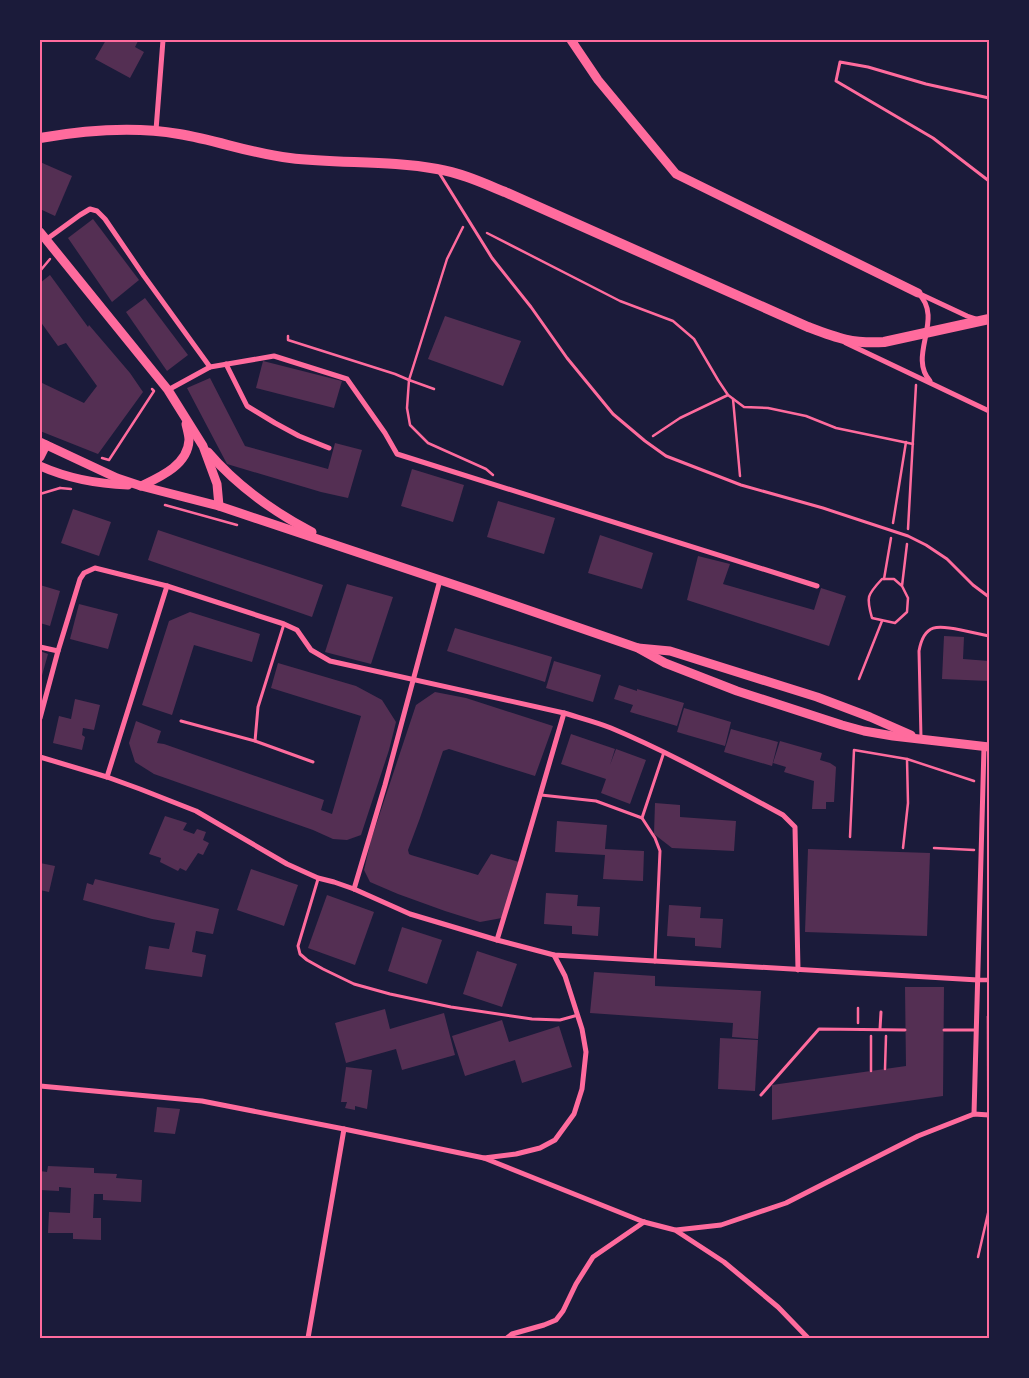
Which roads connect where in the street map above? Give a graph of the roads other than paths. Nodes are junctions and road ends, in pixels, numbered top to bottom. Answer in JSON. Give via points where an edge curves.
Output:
{"nodes":[{"id":1,"x":163,"y":40,"type":"edge"},
{"id":2,"x":571,"y":40,"type":"edge"},
{"id":3,"x":989,"y":98,"type":"edge"},
{"id":4,"x":156,"y":130,"type":"junction"},
{"id":5,"x":43,"y":138,"type":"edge"},
{"id":6,"x":437,"y":169,"type":"junction"},
{"id":7,"x":989,"y":181,"type":"edge"},
{"id":8,"x":40,"y":232,"type":"edge"},
{"id":9,"x":47,"y":239,"type":"junction"},
{"id":10,"x":918,"y":293,"type":"junction"},
{"id":11,"x":988,"y":319,"type":"edge"},
{"id":12,"x":926,"y":333,"type":"junction"},
{"id":13,"x":830,"y":336,"type":"junction"},
{"id":14,"x":226,"y":364,"type":"junction"},
{"id":15,"x":210,"y":367,"type":"junction"},
{"id":16,"x":934,"y":385,"type":"junction"},
{"id":17,"x":168,"y":390,"type":"junction"},
{"id":18,"x":989,"y":411,"type":"edge"},
{"id":19,"x":186,"y":419,"type":"junction"},
{"id":20,"x":43,"y":444,"type":"edge"},
{"id":21,"x":203,"y":446,"type":"junction"},
{"id":22,"x":329,"y":448,"type":"dead end"},
{"id":23,"x":40,"y":457,"type":"edge"},
{"id":24,"x":40,"y":466,"type":"edge"},
{"id":25,"x":141,"y":486,"type":"junction"},
{"id":26,"x":219,"y":506,"type":"junction"},
{"id":27,"x":334,"y":543,"type":"junction"},
{"id":28,"x":440,"y":580,"type":"junction"},
{"id":29,"x":167,"y":586,"type":"junction"},
{"id":30,"x":816,"y":586,"type":"dead end"},
{"id":31,"x":989,"y":597,"type":"edge"},
{"id":32,"x":284,"y":624,"type":"junction"},
{"id":33,"x":989,"y":636,"type":"edge"},
{"id":34,"x":40,"y":647,"type":"edge"},
{"id":35,"x":638,"y":648,"type":"junction"},
{"id":36,"x":58,"y":651,"type":"junction"},
{"id":37,"x":414,"y":680,"type":"junction"},
{"id":38,"x":564,"y":713,"type":"junction"},
{"id":39,"x":40,"y":718,"type":"edge"},
{"id":40,"x":181,"y":721,"type":"dead end"},
{"id":41,"x":920,"y":739,"type":"junction"},
{"id":42,"x":255,"y":741,"type":"junction"},
{"id":43,"x":986,"y":747,"type":"edge"},
{"id":44,"x":664,"y":752,"type":"junction"},
{"id":45,"x":40,"y":757,"type":"edge"},
{"id":46,"x":312,"y":762,"type":"dead end"},
{"id":47,"x":106,"y":777,"type":"junction"},
{"id":48,"x":540,"y":795,"type":"junction"},
{"id":49,"x":642,"y":818,"type":"junction"},
{"id":50,"x":318,"y":878,"type":"junction"},
{"id":51,"x":354,"y":889,"type":"junction"},
{"id":52,"x":497,"y":940,"type":"junction"},
{"id":53,"x":554,"y":956,"type":"junction"},
{"id":54,"x":655,"y":962,"type":"junction"},
{"id":55,"x":798,"y":970,"type":"junction"},
{"id":56,"x":978,"y":980,"type":"junction"},
{"id":57,"x":989,"y":980,"type":"edge"},
{"id":58,"x":881,"y":1012,"type":"dead end"},
{"id":59,"x":578,"y":1015,"type":"junction"},
{"id":60,"x":880,"y":1029,"type":"junction"},
{"id":61,"x":905,"y":1030,"type":"dead end"},
{"id":62,"x":944,"y":1030,"type":"dead end"},
{"id":63,"x":976,"y":1030,"type":"junction"},
{"id":64,"x":40,"y":1086,"type":"edge"},
{"id":65,"x":761,"y":1096,"type":"dead end"},
{"id":66,"x":974,"y":1114,"type":"junction"},
{"id":67,"x":989,"y":1115,"type":"edge"},
{"id":68,"x":344,"y":1129,"type":"junction"},
{"id":69,"x":484,"y":1158,"type":"junction"},
{"id":70,"x":644,"y":1222,"type":"junction"},
{"id":71,"x":675,"y":1230,"type":"junction"},
{"id":72,"x":308,"y":1338,"type":"edge"},
{"id":73,"x":506,"y":1338,"type":"edge"},
{"id":74,"x":808,"y":1338,"type":"edge"}],
"edges":[{"from":1,"to":4,"type":"street"},
{"from":2,"to":10,"type":"main road","via":[[598,80],[676,174]]},
{"from":3,"to":7,"type":"lane","via":[[840,62],[836,81],[932,138]]},
{"from":4,"to":5,"type":"main road","via":[[108,130]]},
{"from":4,"to":6,"type":"main road","via":[[291,158]]},
{"from":6,"to":13,"type":"main road","via":[[505,192]]},
{"from":6,"to":31,"type":"lane","via":[[492,258],[567,358],[613,414],[645,441],[666,456],[741,485],[908,536],[947,559],[973,586]]},
{"from":8,"to":9,"type":"main road"},
{"from":9,"to":15,"type":"street","via":[[80,215],[90,210],[97,211],[106,219]]},
{"from":9,"to":17,"type":"main road"},
{"from":10,"to":11,"type":"street","via":[[967,316]]},
{"from":10,"to":12,"type":"street","via":[[928,311]]},
{"from":11,"to":12,"type":"main road"},
{"from":12,"to":13,"type":"main road","via":[[868,343]]},
{"from":12,"to":16,"type":"street","via":[[923,368]]},
{"from":13,"to":16,"type":"street"},
{"from":14,"to":15,"type":"street"},
{"from":14,"to":22,"type":"street","via":[[247,406],[299,436]]},
{"from":14,"to":30,"type":"street","via":[[274,356],[347,379],[397,454]]},
{"from":15,"to":17,"type":"street"},
{"from":16,"to":18,"type":"street"},
{"from":17,"to":19,"type":"main road"},
{"from":19,"to":21,"type":"main road"},
{"from":19,"to":25,"type":"main road","via":[[189,440],[186,453],[169,472]]},
{"from":20,"to":23,"type":"main road"},
{"from":20,"to":25,"type":"main road"},
{"from":21,"to":26,"type":"main road","via":[[217,484]]},
{"from":21,"to":27,"type":"main road","via":[[243,488],[297,524]]},
{"from":24,"to":25,"type":"main road","via":[[105,484]]},
{"from":25,"to":26,"type":"main road"},
{"from":26,"to":27,"type":"main road"},
{"from":27,"to":28,"type":"main road"},
{"from":28,"to":35,"type":"main road"},
{"from":28,"to":37,"type":"street"},
{"from":29,"to":32,"type":"street"},
{"from":29,"to":36,"type":"street","via":[[95,568],[84,572]]},
{"from":29,"to":47,"type":"street"},
{"from":32,"to":37,"type":"street","via":[[297,630],[311,650],[330,662]]},
{"from":32,"to":42,"type":"lane","via":[[258,707]]},
{"from":33,"to":41,"type":"lane","via":[[944,626],[927,632],[921,640]]},
{"from":34,"to":36,"type":"street"},
{"from":35,"to":41,"type":"main road","via":[[670,651],[817,697]]},
{"from":35,"to":41,"type":"main road","via":[[686,672],[804,713],[864,731]]},
{"from":36,"to":39,"type":"street"},
{"from":37,"to":38,"type":"street"},
{"from":37,"to":51,"type":"street"},
{"from":38,"to":44,"type":"street","via":[[610,728]]},
{"from":38,"to":48,"type":"street"},
{"from":40,"to":42,"type":"lane"},
{"from":41,"to":43,"type":"main road"},
{"from":42,"to":46,"type":"lane"},
{"from":43,"to":56,"type":"street"},
{"from":44,"to":49,"type":"lane"},
{"from":44,"to":55,"type":"street","via":[[784,815],[796,827]]},
{"from":45,"to":47,"type":"street"},
{"from":47,"to":50,"type":"street","via":[[196,811],[287,864]]},
{"from":48,"to":49,"type":"lane","via":[[596,802]]},
{"from":48,"to":52,"type":"street"},
{"from":49,"to":54,"type":"lane","via":[[660,852]]},
{"from":50,"to":51,"type":"street"},
{"from":50,"to":59,"type":"lane","via":[[298,946],[300,954],[322,969],[354,984],[451,1007],[532,1019],[560,1020]]},
{"from":51,"to":52,"type":"street","via":[[410,914]]},
{"from":52,"to":53,"type":"street"},
{"from":53,"to":54,"type":"street"},
{"from":53,"to":59,"type":"street","via":[[565,976]]},
{"from":54,"to":55,"type":"street"},
{"from":55,"to":56,"type":"street"},
{"from":56,"to":57,"type":"street"},
{"from":56,"to":63,"type":"street"},
{"from":58,"to":60,"type":"lane"},
{"from":59,"to":69,"type":"street","via":[[586,1052],[582,1089],[574,1114],[555,1140],[540,1148]]},
{"from":60,"to":61,"type":"lane"},
{"from":60,"to":65,"type":"lane","via":[[819,1029]]},
{"from":62,"to":63,"type":"lane"},
{"from":63,"to":66,"type":"street"},
{"from":64,"to":68,"type":"street","via":[[202,1102]]},
{"from":66,"to":67,"type":"street"},
{"from":66,"to":71,"type":"street","via":[[918,1136],[786,1203],[722,1225]]},
{"from":68,"to":69,"type":"street"},
{"from":68,"to":72,"type":"street"},
{"from":69,"to":70,"type":"street"},
{"from":70,"to":71,"type":"street"},
{"from":70,"to":73,"type":"street","via":[[593,1257],[556,1320]]},
{"from":71,"to":74,"type":"street","via":[[724,1262],[778,1307]]}]}
